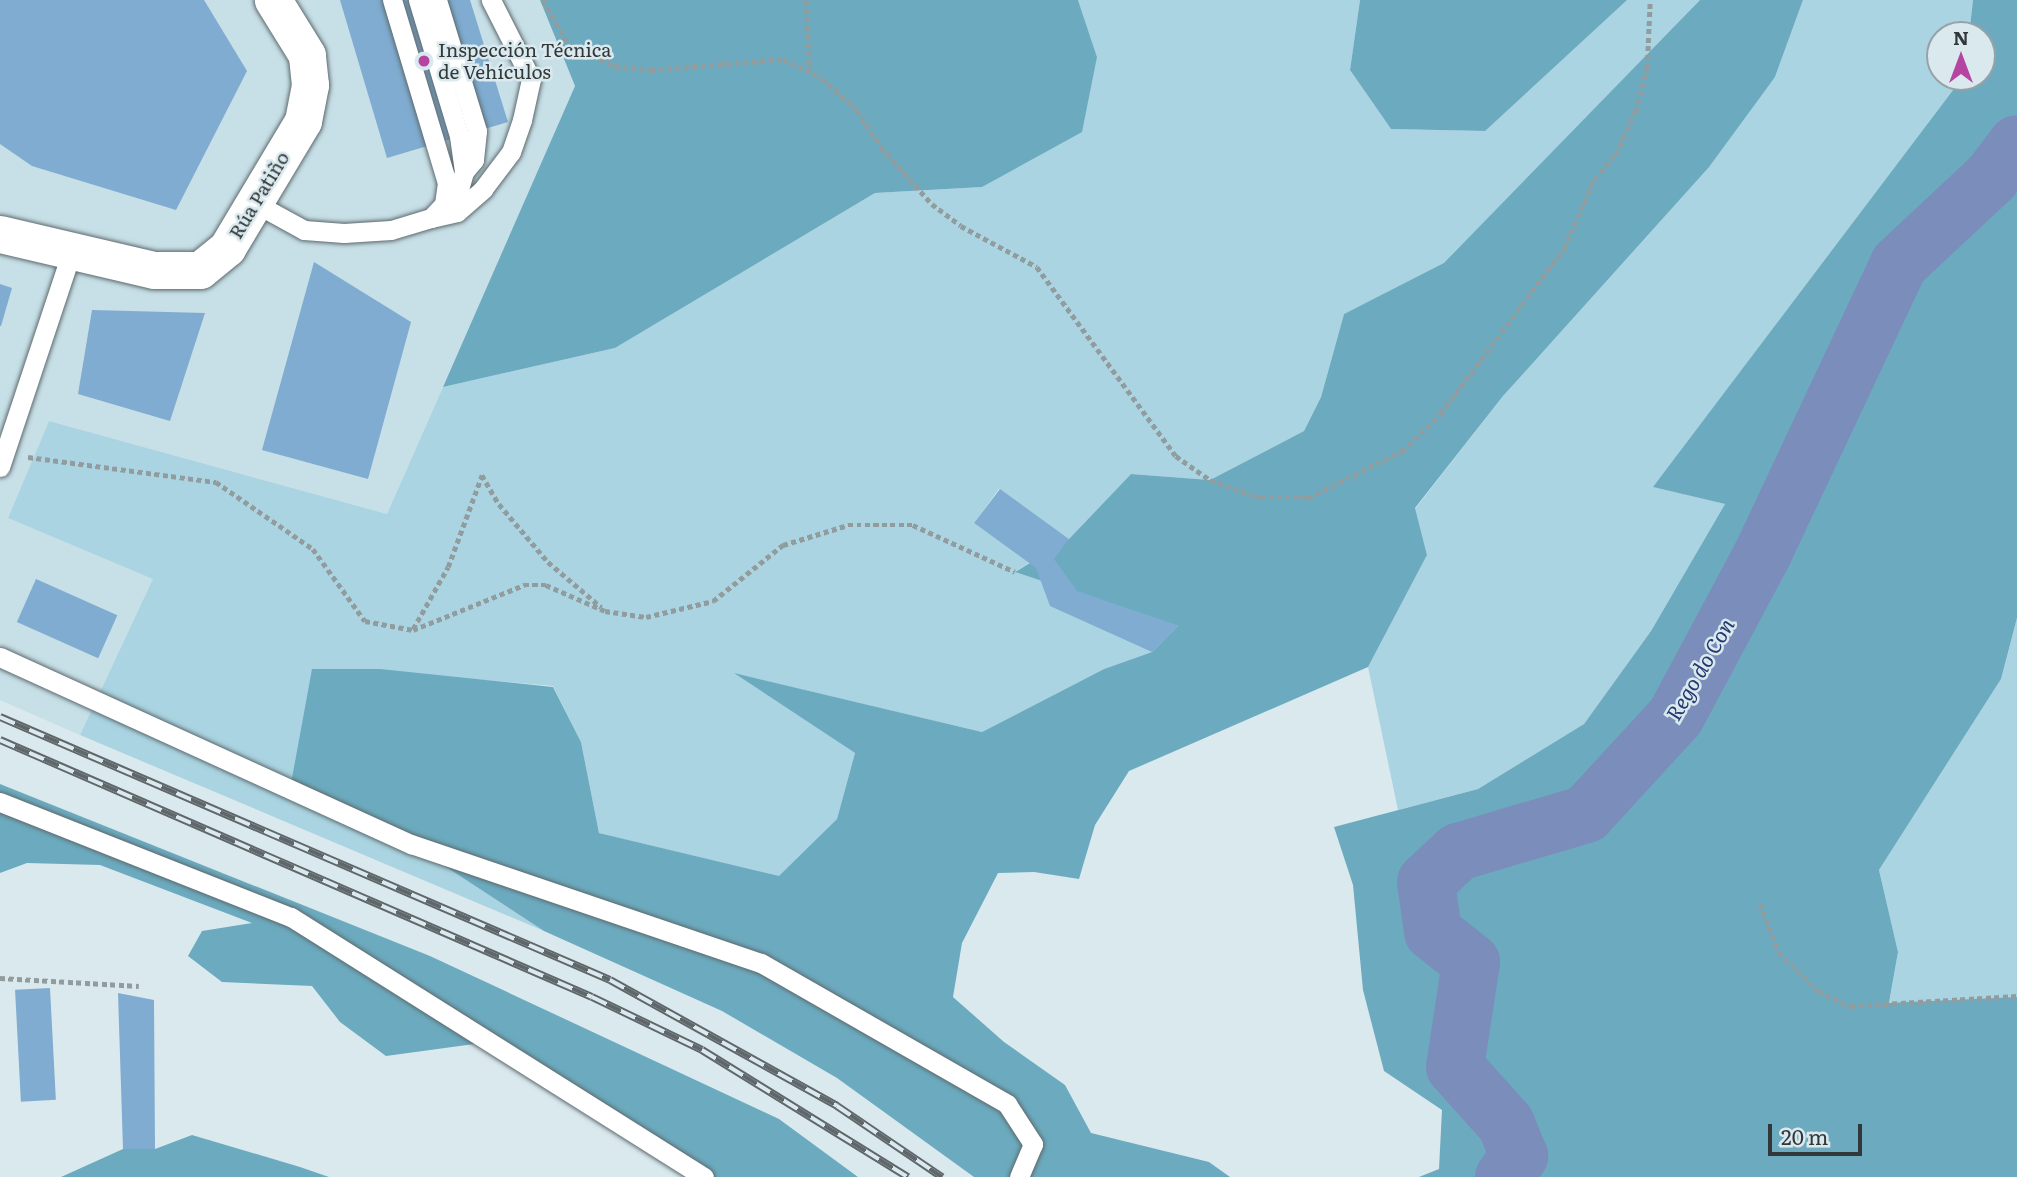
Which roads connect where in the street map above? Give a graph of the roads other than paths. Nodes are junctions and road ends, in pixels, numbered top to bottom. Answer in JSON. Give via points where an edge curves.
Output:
{"nodes":[{"id":1,"x":273,"y":0,"type":"edge"},
{"id":2,"x":392,"y":0,"type":"edge"},
{"id":3,"x":418,"y":0,"type":"edge"},
{"id":4,"x":437,"y":0,"type":"edge"},
{"id":5,"x":491,"y":0,"type":"edge"},
{"id":6,"x":464,"y":172,"type":"junction"},
{"id":7,"x":253,"y":202,"type":"junction"},
{"id":8,"x":438,"y":211,"type":"junction"},
{"id":9,"x":0,"y":234,"type":"edge"},
{"id":10,"x":71,"y":254,"type":"junction"},
{"id":11,"x":3,"y":461,"type":"edge"},
{"id":12,"x":0,"y":657,"type":"edge"},
{"id":13,"x":0,"y":802,"type":"edge"},
{"id":14,"x":704,"y":1177,"type":"edge"},
{"id":15,"x":1019,"y":1177,"type":"edge"}],
"edges":[{"from":1,"to":7,"type":"street","name":"Rúa Patiño","via":[[307,55],[310,85],[303,121]]},
{"from":2,"to":8,"type":"lane","via":[[447,183]]},
{"from":3,"to":6,"type":"lane","via":[[459,136]]},
{"from":4,"to":6,"type":"lane","via":[[477,131],[474,160]]},
{"from":5,"to":8,"type":"lane","via":[[531,79],[522,120],[511,152],[482,189],[457,212]]},
{"from":6,"to":8,"type":"lane","via":[[459,190]]},
{"from":7,"to":8,"type":"lane","via":[[304,230],[391,230]]},
{"from":7,"to":10,"type":"street","name":"Rúa Patiño","via":[[228,248],[200,270],[154,270]]},
{"from":9,"to":10,"type":"street","name":"Rúa Patiño"},
{"from":10,"to":11,"type":"lane"},
{"from":12,"to":15,"type":"lane","via":[[411,844],[761,963],[1007,1104],[1033,1144]]},
{"from":13,"to":14,"type":"lane","via":[[291,917]]}]}
